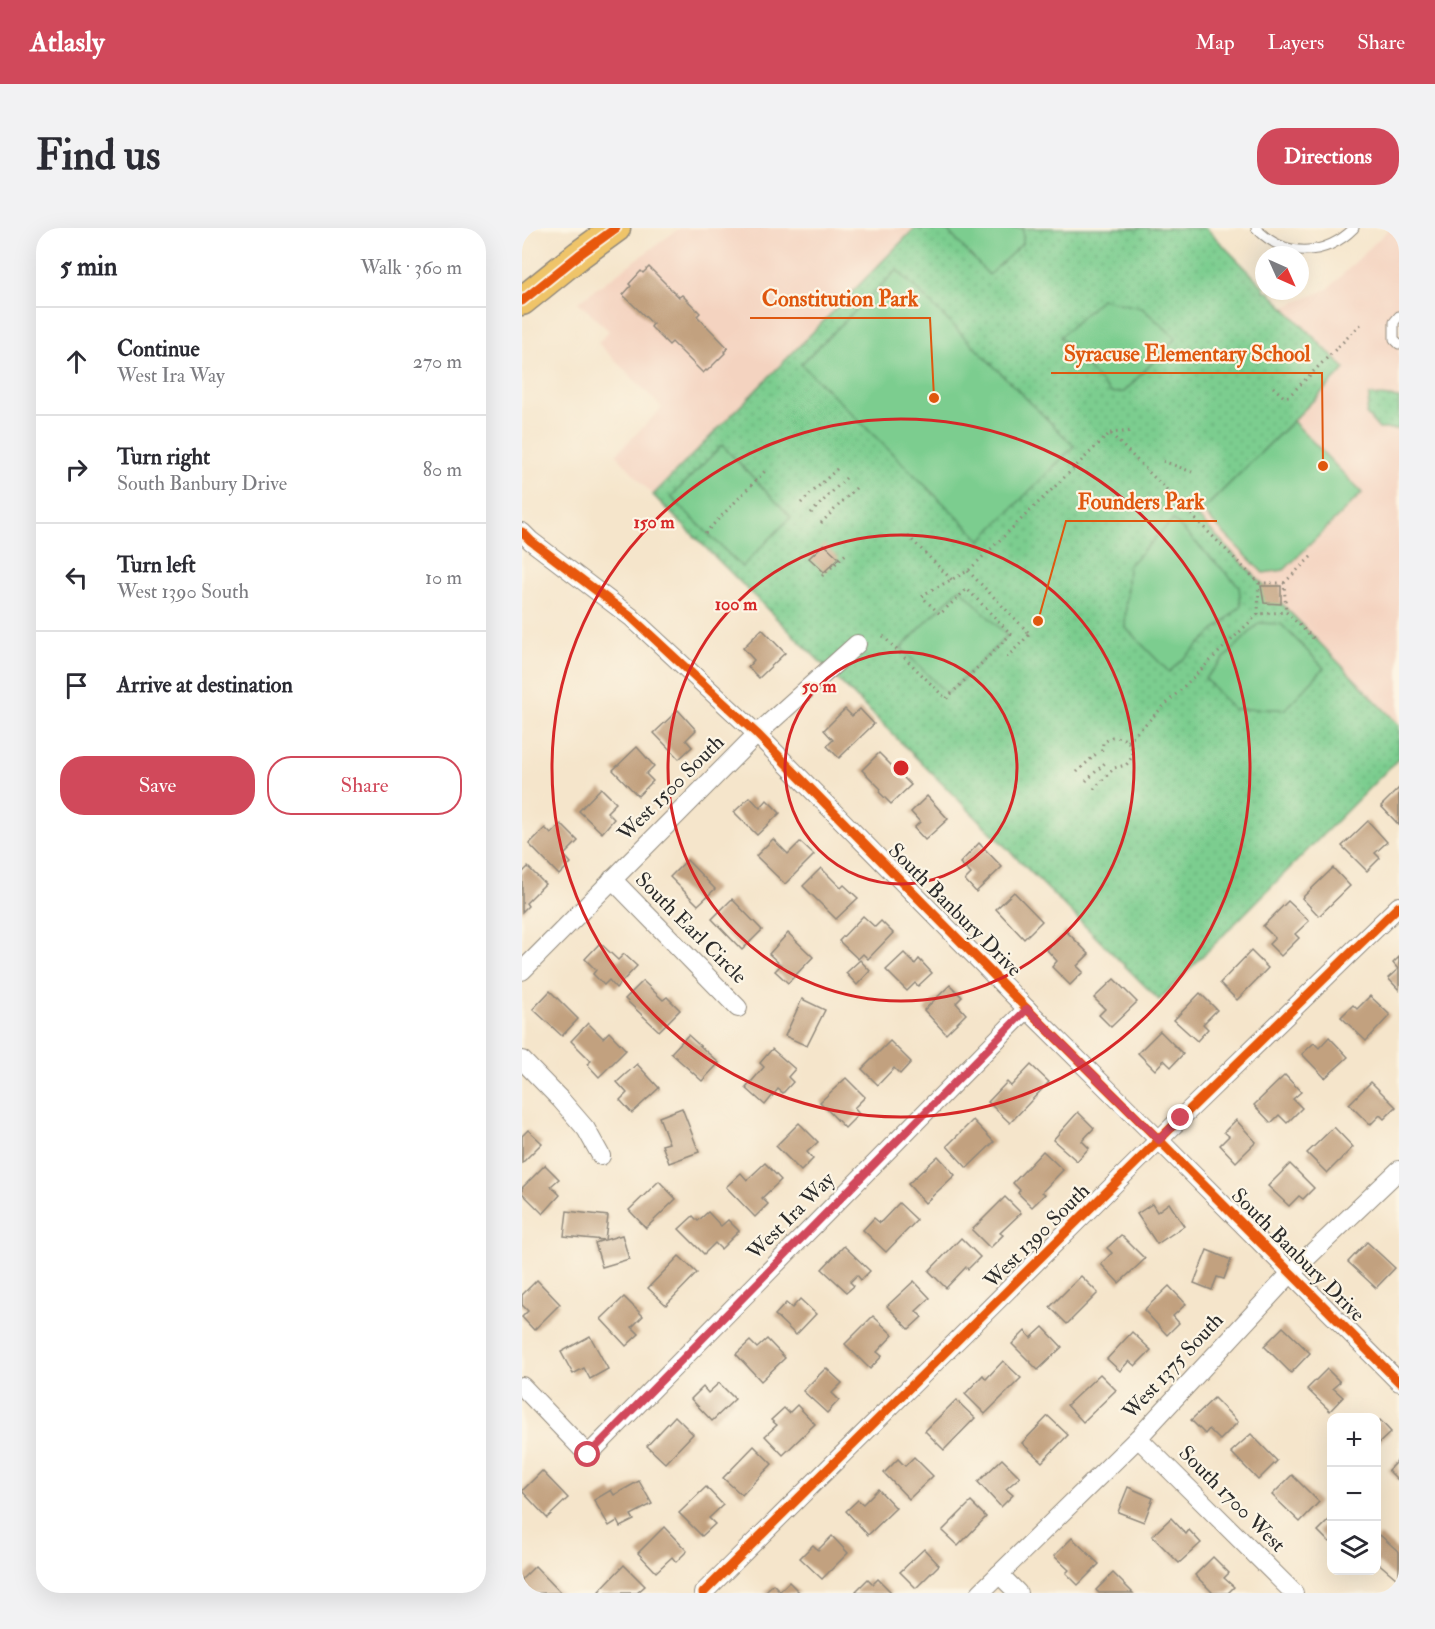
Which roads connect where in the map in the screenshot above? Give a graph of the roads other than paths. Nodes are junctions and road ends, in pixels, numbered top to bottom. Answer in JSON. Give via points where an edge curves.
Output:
{"nodes":[{"id":1,"x":616,"y":228,"type":"edge"},
{"id":2,"x":1256,"y":228,"type":"edge"},
{"id":3,"x":1354,"y":228,"type":"edge"},
{"id":4,"x":522,"y":301,"type":"edge"},
{"id":5,"x":1399,"y":316,"type":"edge"},
{"id":6,"x":1399,"y":344,"type":"edge"},
{"id":7,"x":522,"y":532,"type":"edge"},
{"id":8,"x":857,"y":644,"type":"dead end"},
{"id":9,"x":757,"y":734,"type":"junction"},
{"id":10,"x":612,"y":879,"type":"junction"},
{"id":11,"x":1399,"y":906,"type":"edge"},
{"id":12,"x":522,"y":971,"type":"edge"},
{"id":13,"x":738,"y":1008,"type":"dead end"},
{"id":14,"x":1027,"y":1009,"type":"junction"},
{"id":15,"x":522,"y":1060,"type":"edge"},
{"id":16,"x":1159,"y":1140,"type":"junction"},
{"id":17,"x":601,"y":1156,"type":"dead end"},
{"id":18,"x":1399,"y":1170,"type":"edge"},
{"id":19,"x":1291,"y":1273,"type":"junction"},
{"id":20,"x":1399,"y":1382,"type":"edge"},
{"id":21,"x":522,"y":1386,"type":"edge"},
{"id":22,"x":1138,"y":1438,"type":"junction"},
{"id":23,"x":999,"y":1574,"type":"junction"},
{"id":24,"x":703,"y":1593,"type":"edge"},
{"id":25,"x":980,"y":1593,"type":"edge"},
{"id":26,"x":1018,"y":1593,"type":"edge"},
{"id":27,"x":1294,"y":1593,"type":"edge"}],
"edges":[{"from":1,"to":4,"type":"main road"},
{"from":2,"to":3,"type":"lane","via":[[1273,243],[1299,251],[1326,247]]},
{"from":5,"to":6,"type":"lane","via":[[1394,322],[1394,339]]},
{"from":7,"to":9,"type":"street","name":"South Banbury Drive","via":[[631,617]]},
{"from":8,"to":9,"type":"street","name":"West 1500 South"},
{"from":9,"to":10,"type":"street","name":"West 1500 South"},
{"from":9,"to":14,"type":"street","name":"South Banbury Drive"},
{"from":10,"to":12,"type":"street","name":"West 1500 South"},
{"from":10,"to":13,"type":"street","name":"South Earl Circle"},
{"from":11,"to":16,"type":"street","name":"West 1390 South"},
{"from":14,"to":16,"type":"street","name":"South Banbury Drive"},
{"from":14,"to":21,"type":"street","name":"West Ira Way","via":[[588,1455]]},
{"from":15,"to":17,"type":"street","via":[[586,1129]]},
{"from":16,"to":19,"type":"street","name":"South Banbury Drive"},
{"from":16,"to":24,"type":"street","name":"West 1390 South"},
{"from":18,"to":19,"type":"street","name":"West 1375 South"},
{"from":19,"to":20,"type":"street","name":"South Banbury Drive"},
{"from":19,"to":22,"type":"street","name":"West 1375 South"},
{"from":22,"to":23,"type":"street","name":"West 1375 South"},
{"from":22,"to":27,"type":"street","name":"South 1700 West"},
{"from":23,"to":25,"type":"street","name":"West 1375 South"},
{"from":23,"to":26,"type":"street"}]}
